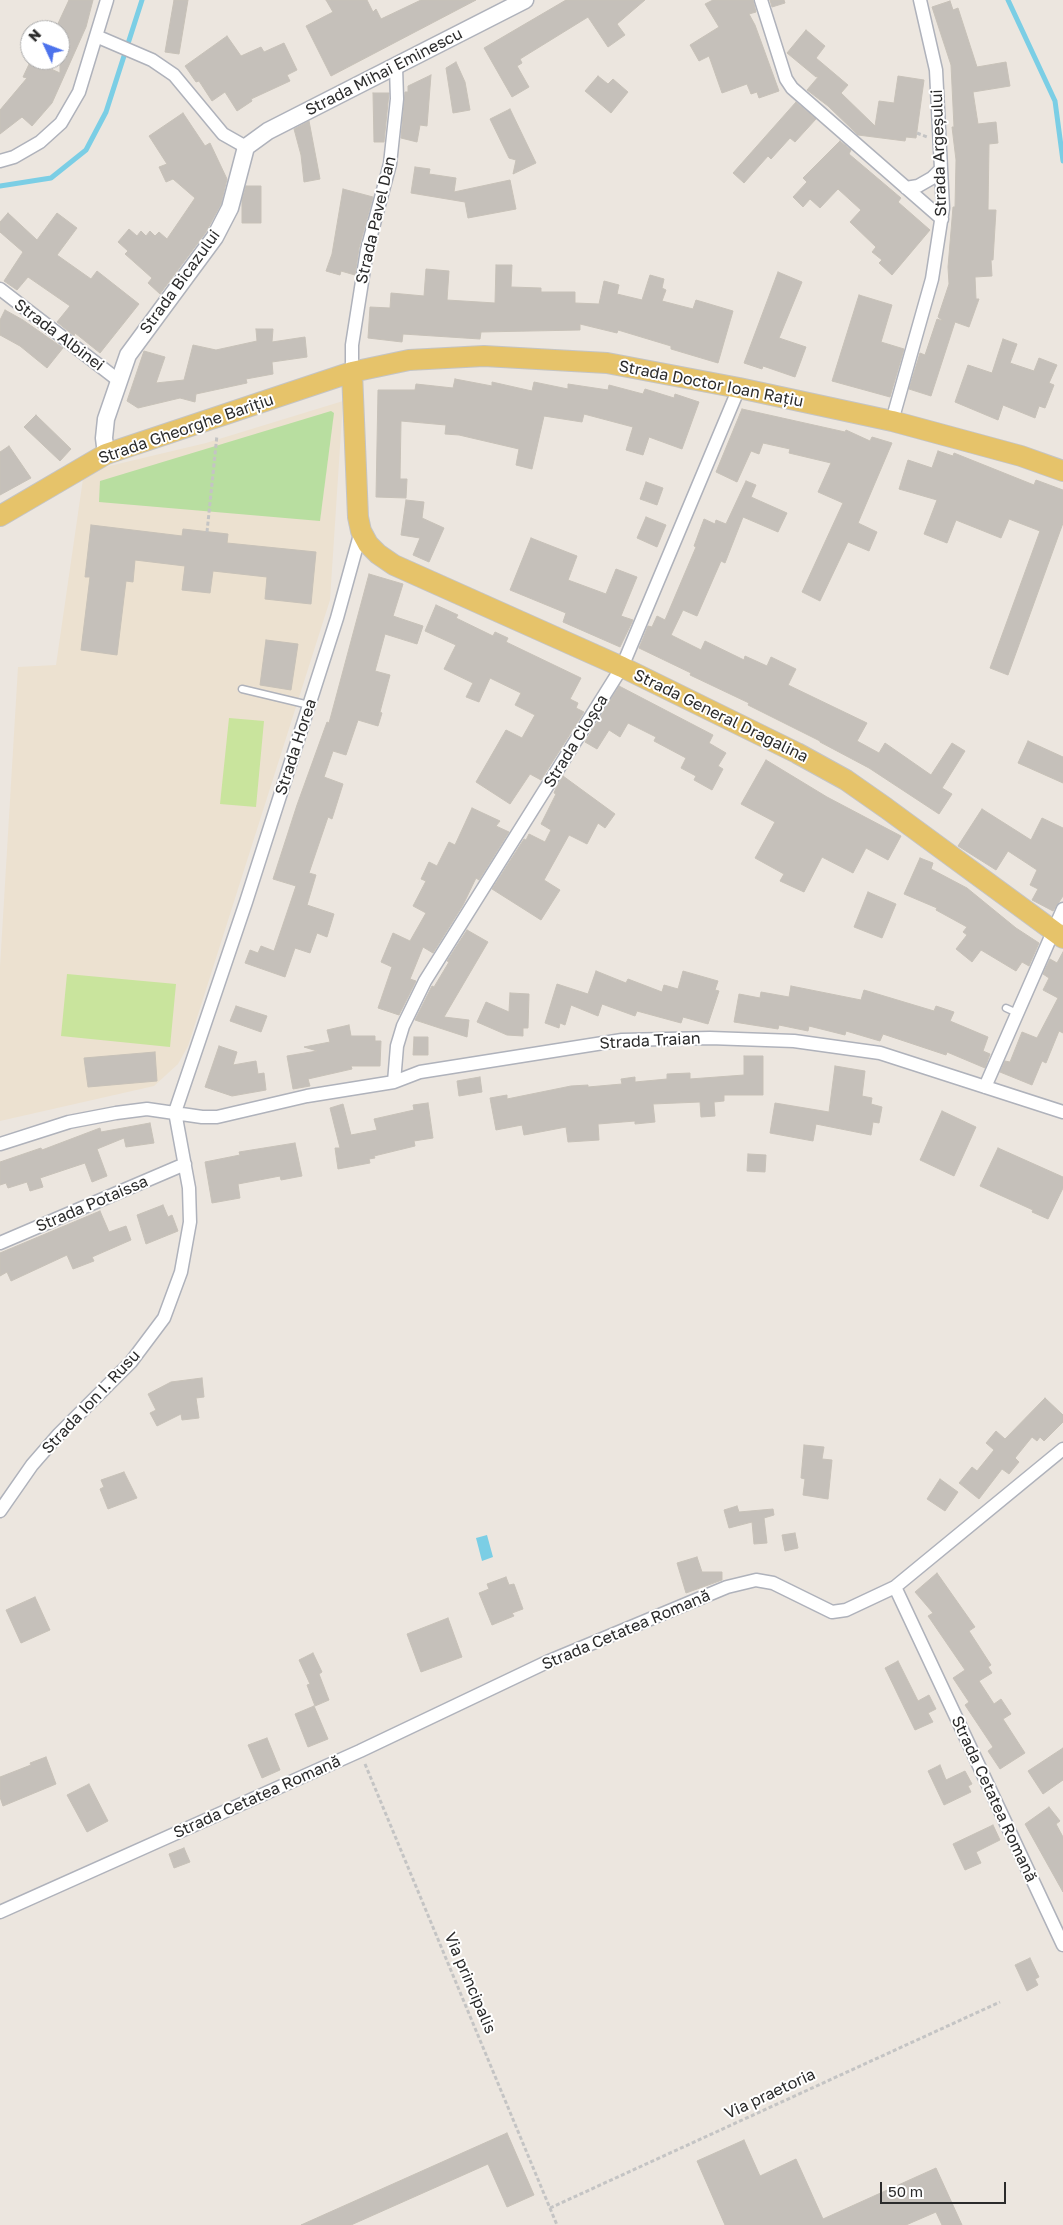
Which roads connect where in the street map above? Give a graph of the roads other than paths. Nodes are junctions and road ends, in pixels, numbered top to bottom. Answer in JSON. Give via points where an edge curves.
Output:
{"nodes":[{"id":1,"x":107,"y":0,"type":"edge"},
{"id":2,"x":525,"y":0,"type":"edge"},
{"id":3,"x":761,"y":0,"type":"edge"},
{"id":4,"x":920,"y":0,"type":"edge"},
{"id":5,"x":96,"y":36,"type":"junction"},
{"id":6,"x":396,"y":67,"type":"junction"},
{"id":7,"x":246,"y":147,"type":"junction"},
{"id":8,"x":0,"y":161,"type":"edge"},
{"id":9,"x":941,"y":169,"type":"junction"},
{"id":10,"x":906,"y":188,"type":"junction"},
{"id":11,"x":942,"y":219,"type":"junction"},
{"id":12,"x":0,"y":290,"type":"edge"},
{"id":13,"x":352,"y":372,"type":"junction"},
{"id":14,"x":118,"y":380,"type":"junction"},
{"id":15,"x":739,"y":388,"type":"junction"},
{"id":16,"x":892,"y":421,"type":"junction"},
{"id":17,"x":106,"y":454,"type":"junction"},
{"id":18,"x":1063,"y":471,"type":"edge"},
{"id":19,"x":0,"y":516,"type":"edge"},
{"id":20,"x":361,"y":531,"type":"junction"},
{"id":21,"x":622,"y":667,"type":"junction"},
{"id":22,"x":242,"y":689,"type":"dead end"},
{"id":23,"x":309,"y":705,"type":"junction"},
{"id":24,"x":1063,"y":909,"type":"edge"},
{"id":25,"x":1058,"y":934,"type":"edge"},
{"id":26,"x":394,"y":1082,"type":"junction"},
{"id":27,"x":985,"y":1087,"type":"junction"},
{"id":28,"x":175,"y":1112,"type":"junction"},
{"id":29,"x":1063,"y":1112,"type":"edge"},
{"id":30,"x":0,"y":1144,"type":"edge"},
{"id":31,"x":185,"y":1164,"type":"junction"},
{"id":32,"x":0,"y":1243,"type":"edge"},
{"id":33,"x":1063,"y":1449,"type":"edge"},
{"id":34,"x":0,"y":1511,"type":"edge"},
{"id":35,"x":894,"y":1588,"type":"junction"},
{"id":36,"x":0,"y":1912,"type":"edge"},
{"id":37,"x":1063,"y":1946,"type":"edge"}],
"edges":[{"from":1,"to":5,"type":"street"},
{"from":2,"to":6,"type":"street","name":"Strada Mihai Eminescu"},
{"from":3,"to":10,"type":"street","via":[[786,79],[792,88]]},
{"from":4,"to":9,"type":"street","name":"Strada Argeșului","via":[[936,70]]},
{"from":5,"to":7,"type":"street","via":[[152,60],[174,75],[223,134]]},
{"from":5,"to":8,"type":"street","via":[[79,92],[61,123],[40,142]]},
{"from":6,"to":7,"type":"street","name":"Strada Mihai Eminescu","via":[[268,132]]},
{"from":6,"to":13,"type":"street","name":"Strada Pavel Dan","via":[[397,99],[390,164],[367,250],[352,345]]},
{"from":7,"to":14,"type":"street","name":"Strada Bicazului","via":[[230,208],[215,237],[133,348]]},
{"from":9,"to":10,"type":"street","via":[[925,182]]},
{"from":9,"to":11,"type":"street","name":"Strada Argeșului"},
{"from":10,"to":11,"type":"street"},
{"from":11,"to":16,"type":"street","name":"Strada Argeșului","via":[[932,279]]},
{"from":12,"to":14,"type":"street","name":"Strada Albinei"},
{"from":13,"to":15,"type":"main road","name":"Strada Doctor Ioan Rațiu","via":[[409,360],[487,356],[608,363]]},
{"from":13,"to":17,"type":"main road","name":"Strada Gheorghe Barițiu"},
{"from":13,"to":20,"type":"main road","name":"Strada Horea"},
{"from":14,"to":17,"type":"street","name":"Strada Bicazului","via":[[106,419]]},
{"from":15,"to":16,"type":"main road","name":"Strada Doctor Ioan Rațiu"},
{"from":15,"to":21,"type":"street","name":"Strada Cloșca"},
{"from":16,"to":18,"type":"main road","name":"Strada Doctor Ioan Rațiu","via":[[1021,456]]},
{"from":17,"to":19,"type":"main road","name":"Strada Gheorghe Barițiu"},
{"from":20,"to":21,"type":"main road","name":"Strada General Dragalina","via":[[368,544],[394,565]]},
{"from":20,"to":23,"type":"street","name":"Strada Horea"},
{"from":21,"to":25,"type":"main road","name":"Strada General Dragalina","via":[[846,780]]},
{"from":21,"to":26,"type":"street","name":"Strada Cloșca","via":[[425,981],[403,1026],[397,1046]]},
{"from":22,"to":23,"type":"lane"},
{"from":23,"to":28,"type":"street","name":"Strada Horea"},
{"from":24,"to":25,"type":"street"},
{"from":25,"to":27,"type":"street","via":[[1011,1010]]},
{"from":26,"to":27,"type":"street","name":"Strada Traian","via":[[420,1072],[622,1040],[710,1038],[794,1041],[880,1053]]},
{"from":26,"to":28,"type":"street","name":"Strada Traian","via":[[307,1096],[217,1117],[202,1118]]},
{"from":27,"to":29,"type":"street","name":"Strada Traian"},
{"from":28,"to":30,"type":"street","name":"Strada Traian","via":[[147,1109],[116,1113],[70,1122]]},
{"from":28,"to":31,"type":"street","name":"Strada Ion I. Rusu"},
{"from":31,"to":32,"type":"street","name":"Strada Potaissa"},
{"from":31,"to":34,"type":"street","name":"Strada Ion I. Rusu","via":[[190,1222],[181,1272],[164,1318],[131,1362],[32,1465]]},
{"from":33,"to":35,"type":"street"},
{"from":35,"to":36,"type":"street","name":"Strada Cetatea Romană","via":[[846,1610],[832,1612],[773,1583],[756,1580],[727,1587],[547,1662],[360,1751]]},
{"from":35,"to":37,"type":"street","name":"Strada Cetatea Romană"}]}
